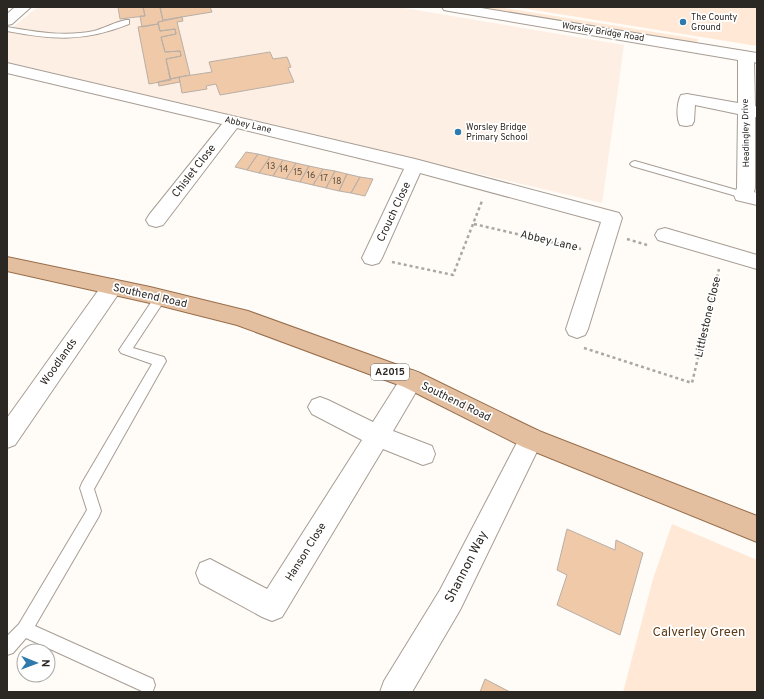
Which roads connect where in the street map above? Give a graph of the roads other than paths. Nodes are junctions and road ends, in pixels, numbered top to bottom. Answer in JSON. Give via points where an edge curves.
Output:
{"nodes":[{"id":1,"x":24,"y":7,"type":"edge"},
{"id":2,"x":449,"y":7,"type":"edge"},
{"id":3,"x":7,"y":21,"type":"edge"},
{"id":4,"x":126,"y":22,"type":"dead end"},
{"id":5,"x":7,"y":29,"type":"edge"},
{"id":6,"x":751,"y":57,"type":"edge"},
{"id":7,"x":7,"y":68,"type":"edge"},
{"id":8,"x":751,"y":111,"type":"edge"},
{"id":9,"x":233,"y":121,"type":"junction"},
{"id":10,"x":686,"y":121,"type":"dead end"},
{"id":11,"x":635,"y":164,"type":"dead end"},
{"id":12,"x":415,"y":165,"type":"junction"},
{"id":13,"x":750,"y":198,"type":"edge"},
{"id":14,"x":156,"y":220,"type":"dead end"},
{"id":15,"x":665,"y":235,"type":"road end"},
{"id":16,"x":372,"y":258,"type":"road end"},
{"id":17,"x":757,"y":262,"type":"edge"},
{"id":18,"x":7,"y":264,"type":"edge"},
{"id":19,"x":112,"y":287,"type":"junction"},
{"id":20,"x":160,"y":298,"type":"junction"},
{"id":21,"x":577,"y":329,"type":"road end"},
{"id":22,"x":412,"y":380,"type":"junction"},
{"id":23,"x":320,"y":407,"type":"dead end"},
{"id":24,"x":377,"y":436,"type":"junction"},
{"id":25,"x":7,"y":437,"type":"edge"},
{"id":26,"x":531,"y":439,"type":"junction"},
{"id":27,"x":423,"y":454,"type":"dead end"},
{"id":28,"x":757,"y":529,"type":"edge"},
{"id":29,"x":210,"y":574,"type":"dead end"},
{"id":30,"x":24,"y":629,"type":"junction"},
{"id":31,"x":7,"y":646,"type":"edge"},
{"id":32,"x":147,"y":685,"type":"dead end"},
{"id":33,"x":395,"y":692,"type":"edge"}],
"edges":[{"from":1,"to":3,"type":"street"},
{"from":2,"to":6,"type":"street","name":"Worsley Bridge Road"},
{"from":4,"to":5,"type":"lane","via":[[99,33],[73,37],[42,36]]},
{"from":6,"to":8,"type":"street","name":"Headingley Drive"},
{"from":7,"to":9,"type":"street","name":"Abbey Lane"},
{"from":8,"to":10,"type":"street","via":[[687,99]]},
{"from":8,"to":13,"type":"street","name":"Headingley Drive","via":[[746,188]]},
{"from":9,"to":12,"type":"street","name":"Abbey Lane"},
{"from":9,"to":14,"type":"street","name":"Chislet Close"},
{"from":11,"to":13,"type":"lane"},
{"from":12,"to":16,"type":"street","name":"Crouch Close"},
{"from":12,"to":21,"type":"street","name":"Abbey Lane","via":[[488,183],[610,225]]},
{"from":15,"to":17,"type":"street"},
{"from":18,"to":19,"type":"main road","name":"Southend Road","number":"A2015"},
{"from":19,"to":20,"type":"main road","name":"Southend Road","number":"A2015"},
{"from":19,"to":25,"type":"street","name":"Woodlands"},
{"from":20,"to":22,"type":"main road","name":"Southend Road","number":"A2015","via":[[240,317]]},
{"from":20,"to":30,"type":"lane","via":[[126,350],[160,361],[87,488],[94,511]]},
{"from":22,"to":24,"type":"street","name":"Hanson Close"},
{"from":22,"to":26,"type":"main road","name":"Southend Road","number":"A2015"},
{"from":23,"to":24,"type":"street"},
{"from":24,"to":27,"type":"street"},
{"from":24,"to":29,"type":"street","name":"Hanson Close","via":[[272,607]]},
{"from":26,"to":28,"type":"main road","name":"Southend Road","number":"A2015"},
{"from":26,"to":33,"type":"street","name":"Shannon Way","via":[[450,600]]},
{"from":30,"to":31,"type":"lane"},
{"from":30,"to":32,"type":"lane"}]}
